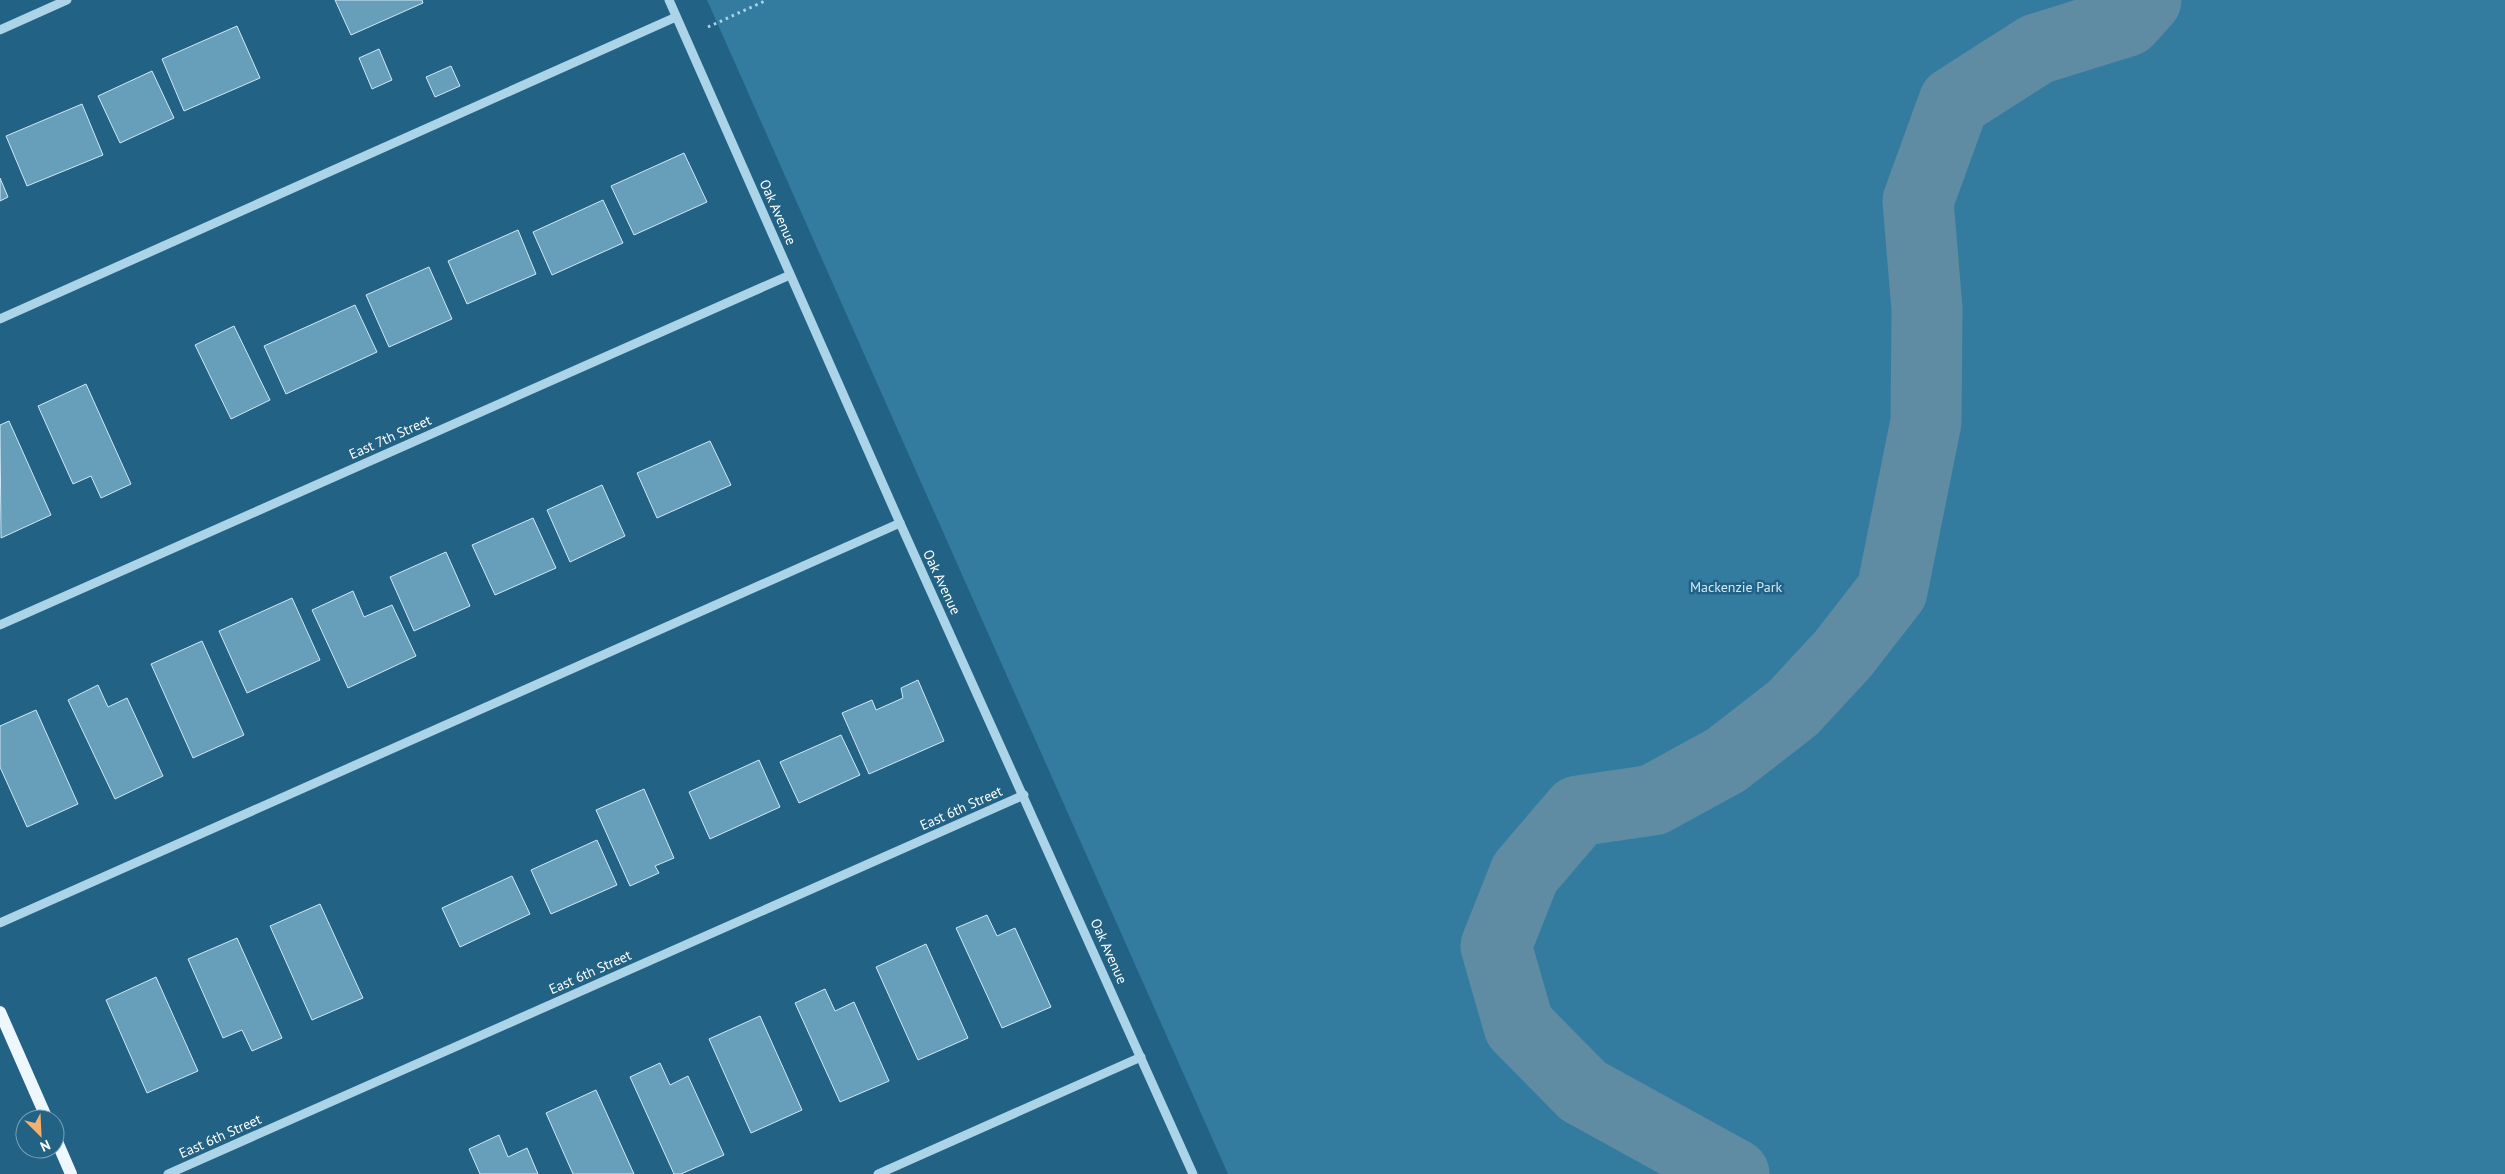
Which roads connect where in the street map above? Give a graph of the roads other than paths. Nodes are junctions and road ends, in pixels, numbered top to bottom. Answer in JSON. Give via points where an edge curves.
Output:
{"nodes":[{"id":1,"x":67,"y":0,"type":"edge"},
{"id":2,"x":669,"y":0,"type":"edge"},
{"id":3,"x":676,"y":17,"type":"junction"},
{"id":4,"x":0,"y":30,"type":"edge"},
{"id":5,"x":790,"y":275,"type":"junction"},
{"id":6,"x":0,"y":319,"type":"edge"},
{"id":7,"x":900,"y":523,"type":"junction"},
{"id":8,"x":0,"y":625,"type":"edge"},
{"id":9,"x":1024,"y":795,"type":"junction"},
{"id":10,"x":0,"y":923,"type":"edge"},
{"id":11,"x":0,"y":1012,"type":"edge"},
{"id":12,"x":1141,"y":1057,"type":"junction"},
{"id":13,"x":43,"y":1109,"type":"edge"},
{"id":14,"x":65,"y":1159,"type":"edge"},
{"id":15,"x":71,"y":1174,"type":"edge"},
{"id":16,"x":168,"y":1174,"type":"edge"},
{"id":17,"x":878,"y":1174,"type":"edge"},
{"id":18,"x":1193,"y":1174,"type":"edge"}],
"edges":[{"from":1,"to":4,"type":"street"},
{"from":2,"to":3,"type":"street","name":"Oak Avenue"},
{"from":3,"to":5,"type":"street","name":"Oak Avenue"},
{"from":3,"to":6,"type":"street"},
{"from":5,"to":7,"type":"street","name":"Oak Avenue"},
{"from":5,"to":8,"type":"street","name":"East 7th Street"},
{"from":7,"to":9,"type":"street","name":"Oak Avenue"},
{"from":7,"to":10,"type":"street"},
{"from":9,"to":12,"type":"street","name":"Oak Avenue"},
{"from":9,"to":16,"type":"street","name":"East 6th Street"},
{"from":11,"to":13,"type":"main road"},
{"from":12,"to":17,"type":"street"},
{"from":12,"to":18,"type":"street","name":"Oak Avenue"},
{"from":14,"to":15,"type":"main road"}]}
